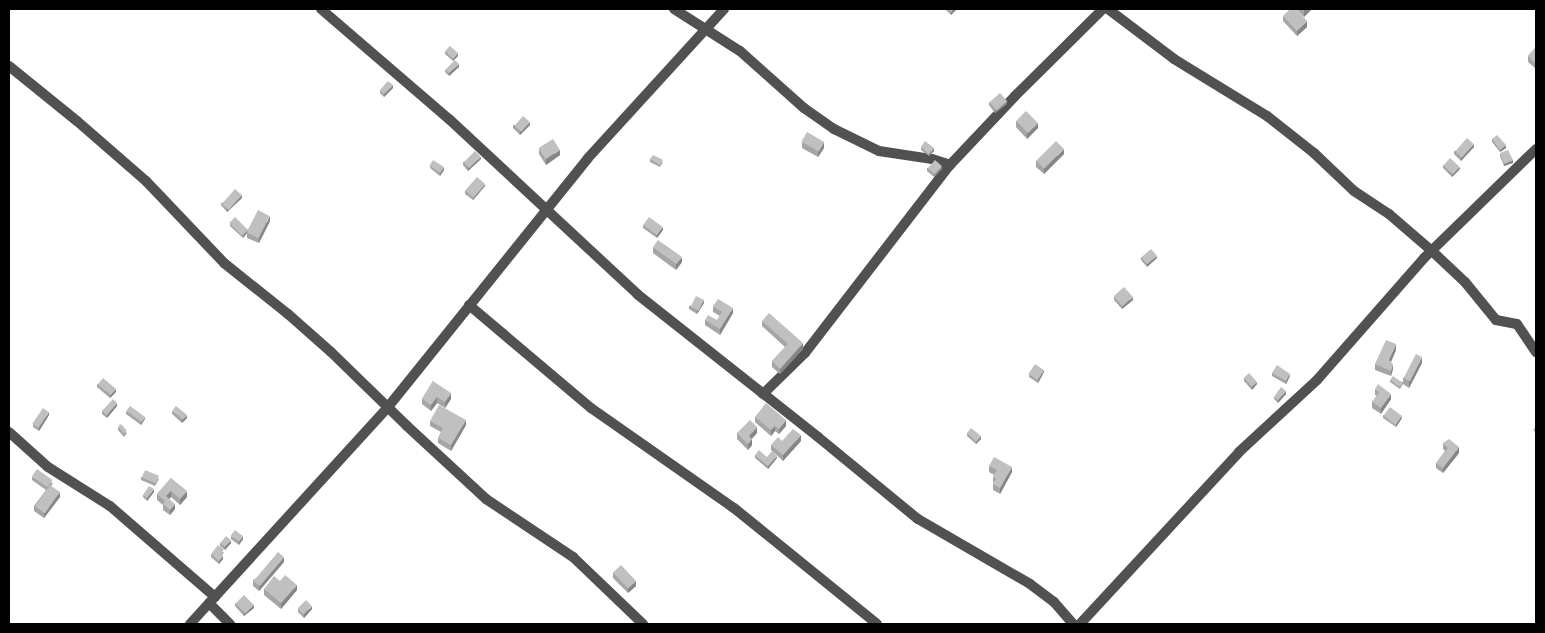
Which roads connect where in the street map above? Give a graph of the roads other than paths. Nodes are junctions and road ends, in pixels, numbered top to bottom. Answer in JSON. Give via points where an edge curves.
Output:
{"nodes":[{"id":1,"x":320,"y":9,"type":"edge"},
{"id":2,"x":674,"y":9,"type":"edge"},
{"id":3,"x":724,"y":9,"type":"edge"},
{"id":4,"x":1103,"y":9,"type":"edge"},
{"id":5,"x":1108,"y":9,"type":"edge"},
{"id":6,"x":706,"y":29,"type":"junction"},
{"id":7,"x":9,"y":66,"type":"edge"},
{"id":8,"x":1536,"y":149,"type":"edge"},
{"id":9,"x":950,"y":165,"type":"junction"},
{"id":10,"x":546,"y":210,"type":"junction"},
{"id":11,"x":1432,"y":251,"type":"junction"},
{"id":12,"x":469,"y":305,"type":"junction"},
{"id":13,"x":1536,"y":352,"type":"edge"},
{"id":14,"x":763,"y":394,"type":"junction"},
{"id":15,"x":388,"y":407,"type":"junction"},
{"id":16,"x":9,"y":432,"type":"edge"},
{"id":17,"x":212,"y":600,"type":"junction"},
{"id":18,"x":190,"y":624,"type":"edge"},
{"id":19,"x":230,"y":624,"type":"edge"},
{"id":20,"x":643,"y":624,"type":"edge"},
{"id":21,"x":877,"y":624,"type":"edge"},
{"id":22,"x":1073,"y":624,"type":"edge"},
{"id":23,"x":1080,"y":624,"type":"edge"}],
"edges":[{"from":1,"to":10,"type":"street","via":[[449,118]]},
{"from":2,"to":6,"type":"street"},
{"from":3,"to":6,"type":"street"},
{"from":4,"to":9,"type":"street"},
{"from":5,"to":11,"type":"street","via":[[1174,59],[1267,116],[1314,153],[1354,191],[1389,214]]},
{"from":6,"to":9,"type":"street","via":[[740,52],[804,108],[834,129],[879,151]]},
{"from":6,"to":10,"type":"street","via":[[588,158]]},
{"from":7,"to":15,"type":"street","via":[[146,181],[224,263],[288,314]]},
{"from":8,"to":11,"type":"street"},
{"from":9,"to":14,"type":"street","via":[[806,353]]},
{"from":10,"to":12,"type":"street"},
{"from":10,"to":14,"type":"street","via":[[637,294]]},
{"from":11,"to":13,"type":"street","via":[[1465,282],[1496,320],[1517,324]]},
{"from":11,"to":23,"type":"street","via":[[1383,302],[1317,380],[1239,452]]},
{"from":12,"to":15,"type":"street"},
{"from":12,"to":21,"type":"street","via":[[591,408],[734,508]]},
{"from":14,"to":22,"type":"street","via":[[918,519],[1030,584],[1054,602]]},
{"from":15,"to":17,"type":"street"},
{"from":15,"to":20,"type":"street","via":[[486,499],[573,557]]},
{"from":16,"to":17,"type":"street","via":[[48,467],[110,506]]},
{"from":17,"to":18,"type":"street"},
{"from":17,"to":19,"type":"street"}]}
